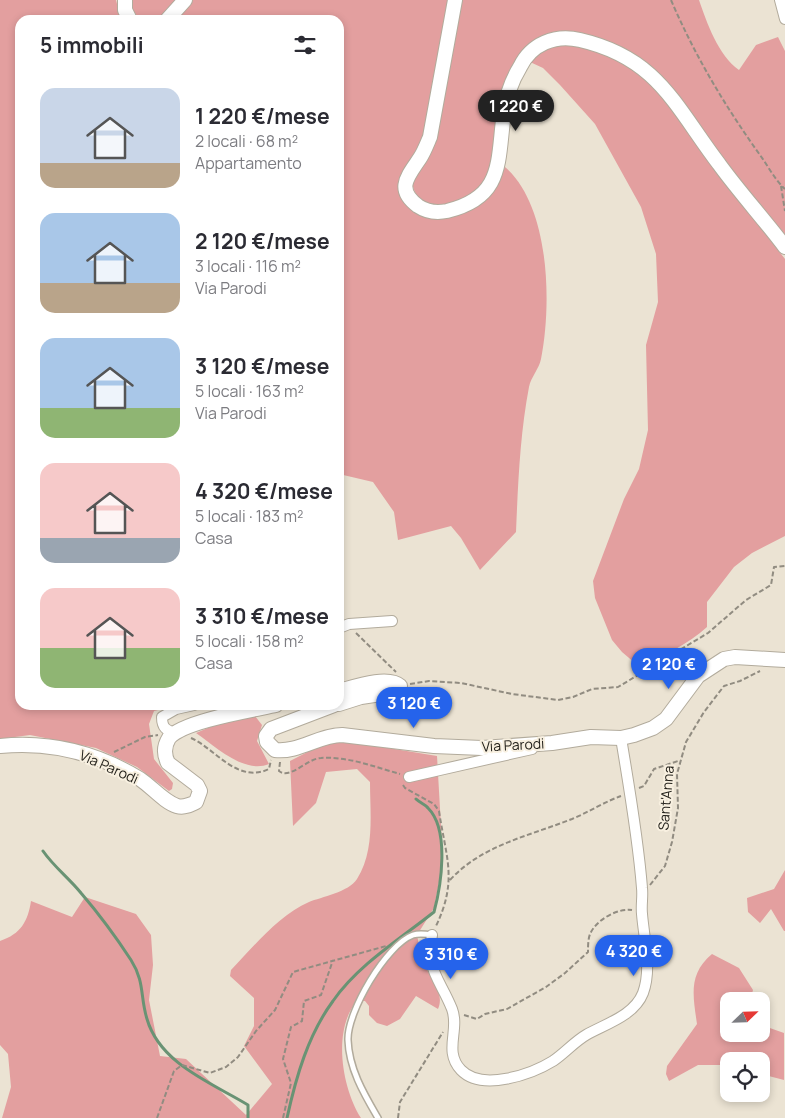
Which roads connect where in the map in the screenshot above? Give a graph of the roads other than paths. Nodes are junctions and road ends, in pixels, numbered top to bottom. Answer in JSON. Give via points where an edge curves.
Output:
{"nodes":[{"id":1,"x":124,"y":0,"type":"edge"},
{"id":2,"x":185,"y":0,"type":"edge"},
{"id":3,"x":455,"y":0,"type":"edge"},
{"id":4,"x":780,"y":0,"type":"edge"},
{"id":5,"x":127,"y":15,"type":"edge"},
{"id":6,"x":172,"y":15,"type":"edge"},
{"id":7,"x":785,"y":20,"type":"edge"},
{"id":8,"x":785,"y":247,"type":"edge"},
{"id":9,"x":392,"y":621,"type":"dead end"},
{"id":10,"x":344,"y":626,"type":"edge"},
{"id":11,"x":785,"y":660,"type":"edge"},
{"id":12,"x":344,"y":690,"type":"edge"},
{"id":13,"x":344,"y":702,"type":"edge"},
{"id":14,"x":174,"y":710,"type":"edge"},
{"id":15,"x":255,"y":710,"type":"edge"},
{"id":16,"x":321,"y":710,"type":"edge"},
{"id":17,"x":175,"y":733,"type":"junction"},
{"id":18,"x":621,"y":738,"type":"junction"},
{"id":19,"x":552,"y":743,"type":"junction"},
{"id":20,"x":0,"y":746,"type":"edge"},
{"id":21,"x":409,"y":777,"type":"road end"},
{"id":22,"x":432,"y":935,"type":"joint"},
{"id":23,"x":378,"y":1118,"type":"edge"}],
"edges":[{"from":1,"to":5,"type":"street"},
{"from":2,"to":6,"type":"street"},
{"from":3,"to":8,"type":"street","via":[[430,137],[406,181],[407,192],[416,204],[430,211],[448,211],[473,200],[489,187],[496,176],[504,112],[520,65],[548,40],[571,38],[618,52],[642,67],[663,88]]},
{"from":4,"to":7,"type":"street"},
{"from":9,"to":10,"type":"street"},
{"from":11,"to":18,"type":"street","name":"Via Parodi","via":[[724,659],[698,676],[666,719],[648,731]]},
{"from":12,"to":13,"type":"street","via":[[385,680],[400,688]]},
{"from":14,"to":17,"type":"street","via":[[162,717],[162,724],[165,730]]},
{"from":15,"to":17,"type":"street","via":[[203,722]]},
{"from":16,"to":19,"type":"street","name":"Via Parodi","via":[[271,729],[266,736],[267,742],[272,748],[281,750],[334,735],[458,747]]},
{"from":17,"to":20,"type":"street","name":"Via Parodi","via":[[166,744],[166,759],[200,791],[196,802],[186,806],[174,804],[140,779],[69,749],[47,745]]},
{"from":18,"to":19,"type":"street","name":"Via Parodi","via":[[591,737]]},
{"from":18,"to":22,"type":"street","via":[[642,889],[647,970],[642,995],[623,1016],[585,1035],[554,1060],[520,1076],[486,1080],[462,1072],[452,1054],[453,1011],[431,966],[428,952]]},
{"from":19,"to":21,"type":"street"},
{"from":22,"to":23,"type":"lane","via":[[412,935],[400,943],[364,989],[352,1016],[348,1038],[351,1061],[360,1086]]}]}
